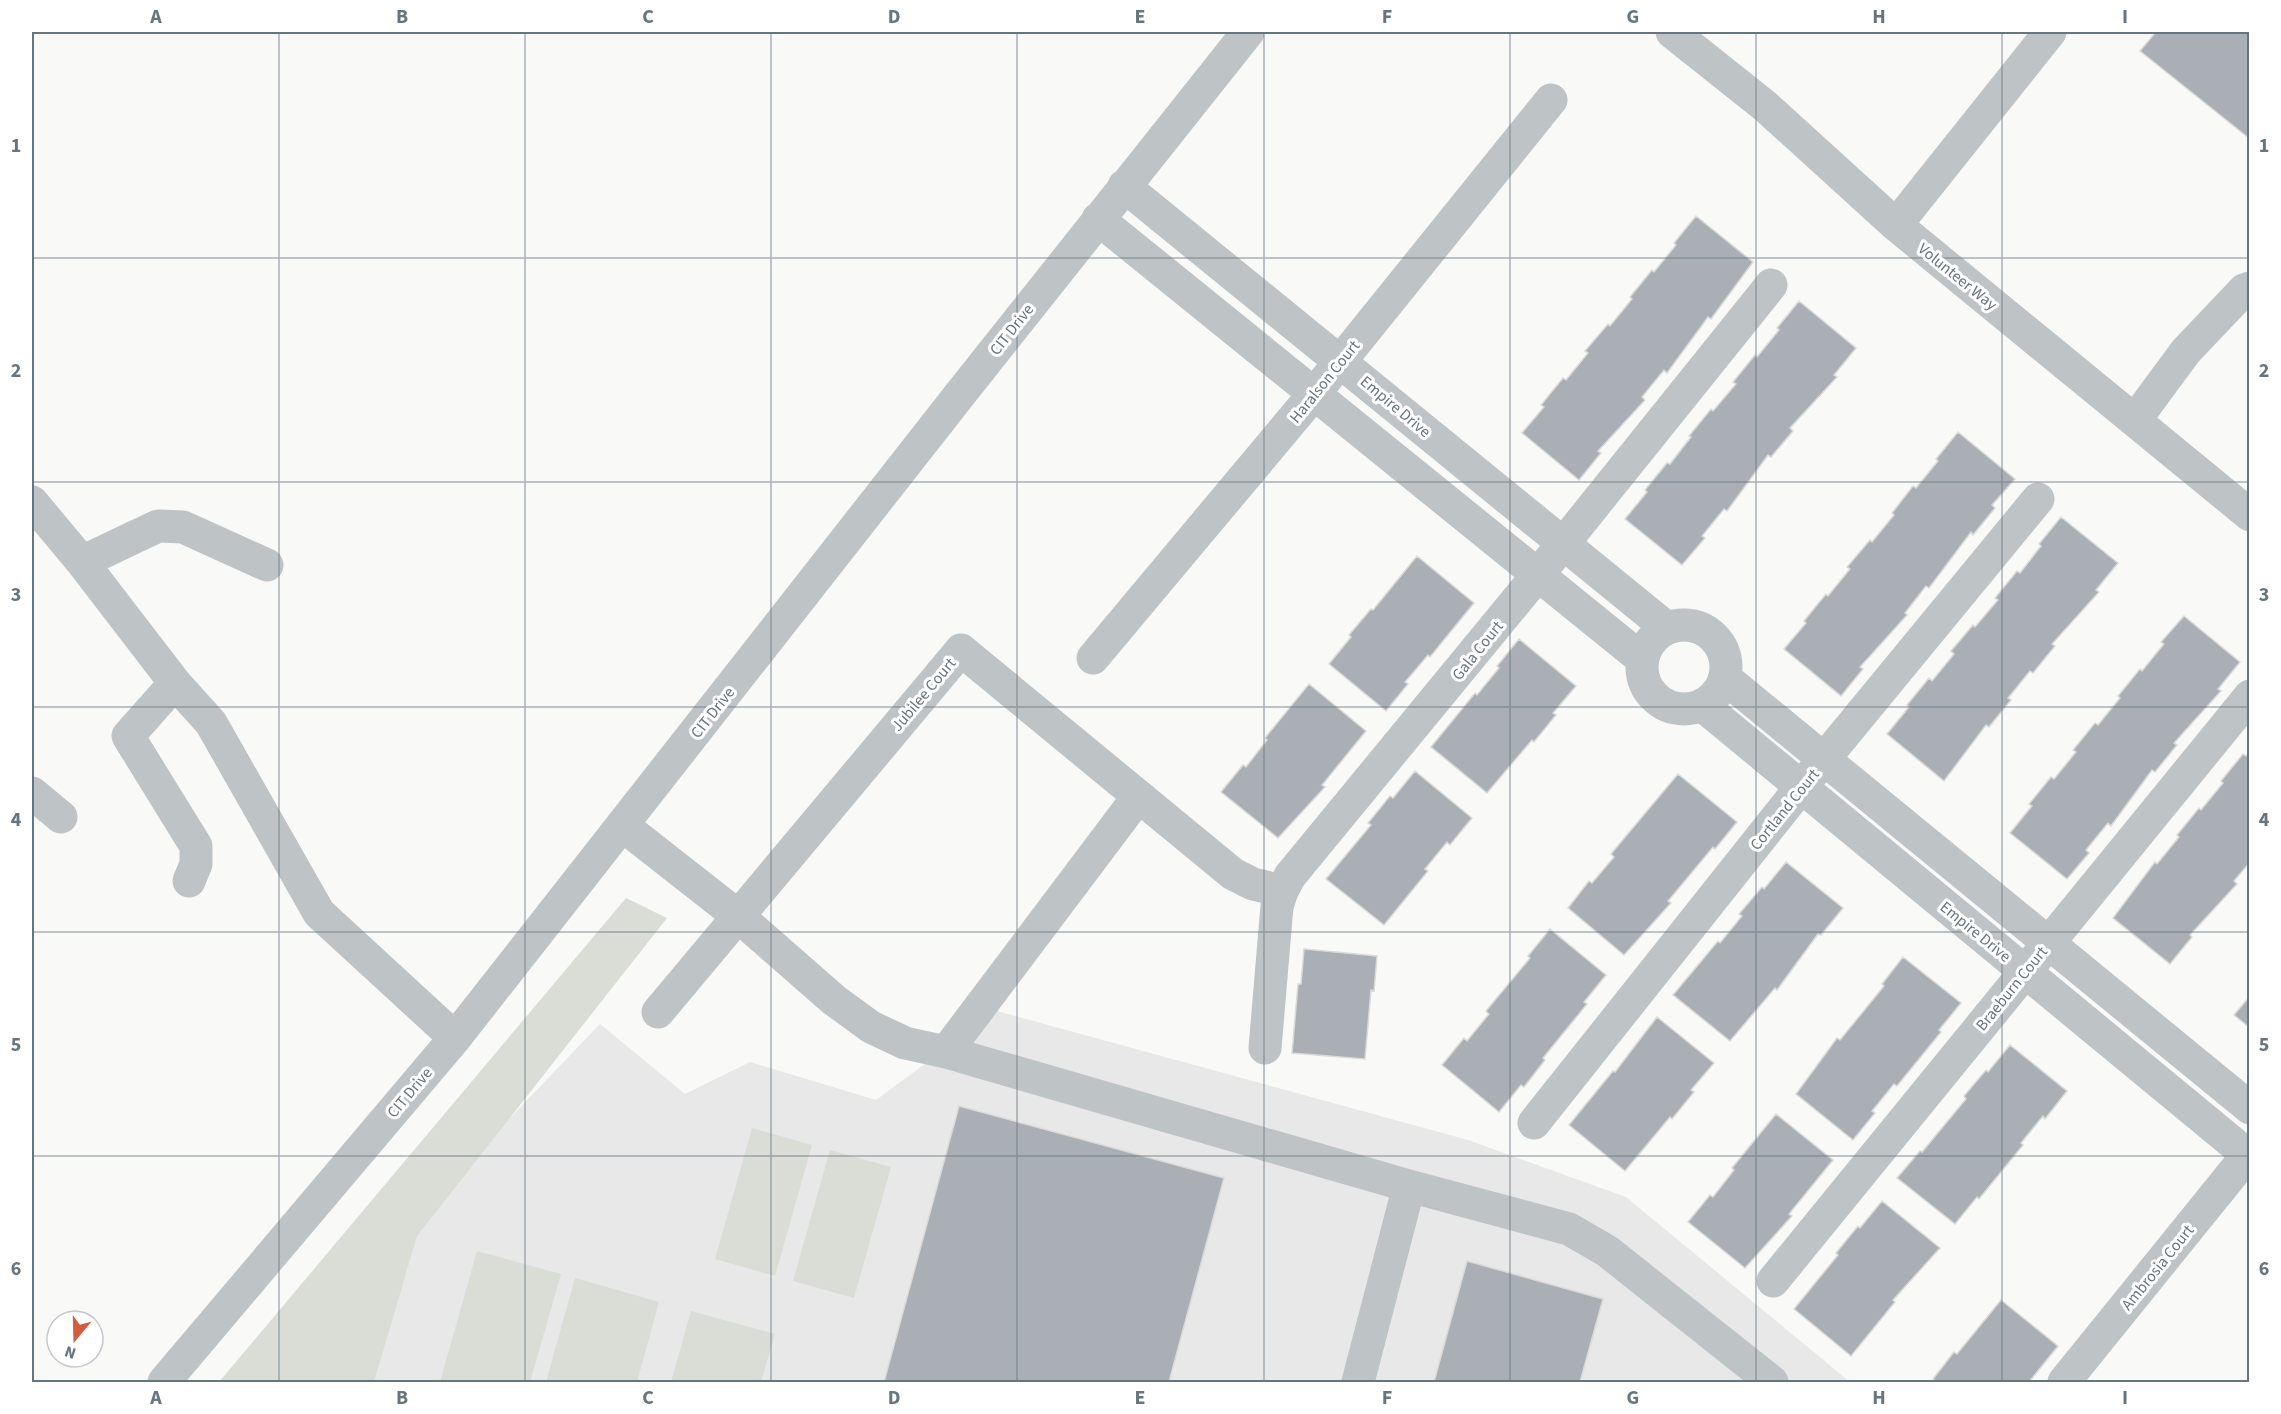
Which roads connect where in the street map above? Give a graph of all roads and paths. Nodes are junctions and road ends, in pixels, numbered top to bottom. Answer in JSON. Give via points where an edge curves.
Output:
{"nodes":[{"id":1,"x":1248,"y":32,"type":"edge"},
{"id":2,"x":1672,"y":32,"type":"edge"},
{"id":3,"x":2050,"y":32,"type":"edge"},
{"id":4,"x":1551,"y":100,"type":"dead end"},
{"id":5,"x":1124,"y":186,"type":"junction"},
{"id":6,"x":1098,"y":219,"type":"junction"},
{"id":7,"x":1896,"y":225,"type":"junction"},
{"id":8,"x":1771,"y":285,"type":"dead end"},
{"id":9,"x":2250,"y":288,"type":"edge"},
{"id":10,"x":1340,"y":360,"type":"junction"},
{"id":11,"x":1314,"y":393,"type":"junction"},
{"id":12,"x":2134,"y":420,"type":"junction"},
{"id":13,"x":2038,"y":498,"type":"dead end"},
{"id":14,"x":32,"y":502,"type":"edge"},
{"id":15,"x":2250,"y":515,"type":"edge"},
{"id":16,"x":1563,"y":544,"type":"junction"},
{"id":17,"x":82,"y":562,"type":"junction"},
{"id":18,"x":267,"y":565,"type":"dead end"},
{"id":19,"x":1538,"y":575,"type":"junction"},
{"id":20,"x":1666,"y":628,"type":"junction"},
{"id":21,"x":1093,"y":658,"type":"dead end"},
{"id":22,"x":1642,"y":659,"type":"junction"},
{"id":23,"x":1725,"y":678,"type":"junction"},
{"id":24,"x":175,"y":683,"type":"junction"},
{"id":25,"x":2250,"y":696,"type":"edge"},
{"id":26,"x":1702,"y":705,"type":"junction"},
{"id":27,"x":1825,"y":759,"type":"junction"},
{"id":28,"x":1801,"y":787,"type":"junction"},
{"id":29,"x":32,"y":793,"type":"edge"},
{"id":30,"x":1138,"y":797,"type":"junction"},
{"id":31,"x":61,"y":817,"type":"dead end"},
{"id":32,"x":622,"y":825,"type":"junction"},
{"id":33,"x":189,"y":881,"type":"dead end"},
{"id":34,"x":1282,"y":891,"type":"junction"},
{"id":35,"x":738,"y":915,"type":"junction"},
{"id":36,"x":2048,"y":943,"type":"junction"},
{"id":37,"x":2025,"y":971,"type":"junction"},
{"id":38,"x":658,"y":1012,"type":"dead end"},
{"id":39,"x":455,"y":1038,"type":"junction"},
{"id":40,"x":1265,"y":1048,"type":"dead end"},
{"id":41,"x":946,"y":1052,"type":"junction"},
{"id":42,"x":2250,"y":1108,"type":"edge"},
{"id":43,"x":1534,"y":1123,"type":"dead end"},
{"id":44,"x":2249,"y":1154,"type":"edge"},
{"id":45,"x":1409,"y":1186,"type":"junction"},
{"id":46,"x":1773,"y":1281,"type":"dead end"},
{"id":47,"x":164,"y":1383,"type":"edge"},
{"id":48,"x":1358,"y":1383,"type":"edge"},
{"id":49,"x":1772,"y":1383,"type":"edge"},
{"id":50,"x":2064,"y":1383,"type":"edge"}],
"edges":[{"from":1,"to":5,"type":"street","name":"CIT Drive"},
{"from":2,"to":7,"type":"street","name":"Volunteer Way","via":[[1765,106]]},
{"from":3,"to":7,"type":"street"},
{"from":4,"to":10,"type":"street","name":"Haralson Court"},
{"from":5,"to":6,"type":"street","name":"CIT Drive"},
{"from":5,"to":10,"type":"street","name":"Empire Drive"},
{"from":6,"to":11,"type":"street"},
{"from":6,"to":32,"type":"street","name":"CIT Drive"},
{"from":7,"to":12,"type":"street","name":"Volunteer Way"},
{"from":8,"to":16,"type":"street","name":"Gala Court"},
{"from":9,"to":12,"type":"street","via":[[2186,351]]},
{"from":10,"to":11,"type":"street","name":"Haralson Court"},
{"from":10,"to":16,"type":"street","name":"Empire Drive"},
{"from":11,"to":19,"type":"street"},
{"from":11,"to":21,"type":"street","name":"Haralson Court"},
{"from":12,"to":15,"type":"street","name":"Volunteer Way"},
{"from":13,"to":27,"type":"street","name":"Cortland Court"},
{"from":14,"to":17,"type":"street"},
{"from":16,"to":19,"type":"street","name":"Gala Court"},
{"from":16,"to":20,"type":"street","name":"Empire Drive"},
{"from":17,"to":18,"type":"street","via":[[158,526],[183,527]]},
{"from":17,"to":24,"type":"street"},
{"from":19,"to":22,"type":"street"},
{"from":19,"to":34,"type":"street","name":"Gala Court","via":[[1290,876]]},
{"from":20,"to":22,"type":"street","via":[[1647,646]]},
{"from":20,"to":23,"type":"street","via":[[1693,626],[1716,639],[1726,664]]},
{"from":22,"to":26,"type":"street","via":[[1646,686],[1655,697],[1681,709]]},
{"from":23,"to":26,"type":"street","via":[[1718,691]]},
{"from":23,"to":27,"type":"street"},
{"from":24,"to":33,"type":"street","via":[[128,736],[196,846],[196,864]]},
{"from":24,"to":39,"type":"street","via":[[212,723],[320,912]]},
{"from":25,"to":36,"type":"street","name":"Braeburn Court"},
{"from":26,"to":28,"type":"street","name":"Empire Drive"},
{"from":27,"to":28,"type":"street","name":"Cortland Court"},
{"from":27,"to":36,"type":"street"},
{"from":28,"to":37,"type":"street","name":"Empire Drive"},
{"from":28,"to":43,"type":"street","name":"Cortland Court"},
{"from":29,"to":31,"type":"street"},
{"from":30,"to":34,"type":"street","name":"Jubilee Court","via":[[1233,874]]},
{"from":30,"to":35,"type":"street","name":"Jubilee Court","via":[[961,650]]},
{"from":30,"to":41,"type":"street"},
{"from":32,"to":35,"type":"street"},
{"from":32,"to":39,"type":"street","name":"CIT Drive"},
{"from":34,"to":40,"type":"street","name":"Gala Court","via":[[1277,906]]},
{"from":35,"to":38,"type":"street","name":"Jubilee Court"},
{"from":35,"to":41,"type":"street","via":[[834,1000],[871,1027],[905,1043]]},
{"from":36,"to":37,"type":"street","name":"Braeburn Court"},
{"from":36,"to":42,"type":"street"},
{"from":37,"to":44,"type":"street","name":"Empire Drive"},
{"from":37,"to":46,"type":"street","name":"Braeburn Court"},
{"from":39,"to":47,"type":"street","name":"CIT Drive"},
{"from":41,"to":45,"type":"street"},
{"from":44,"to":50,"type":"street","name":"Ambrosia Court"},
{"from":45,"to":48,"type":"street"},
{"from":45,"to":49,"type":"street","via":[[1569,1229],[1607,1251]]}]}
